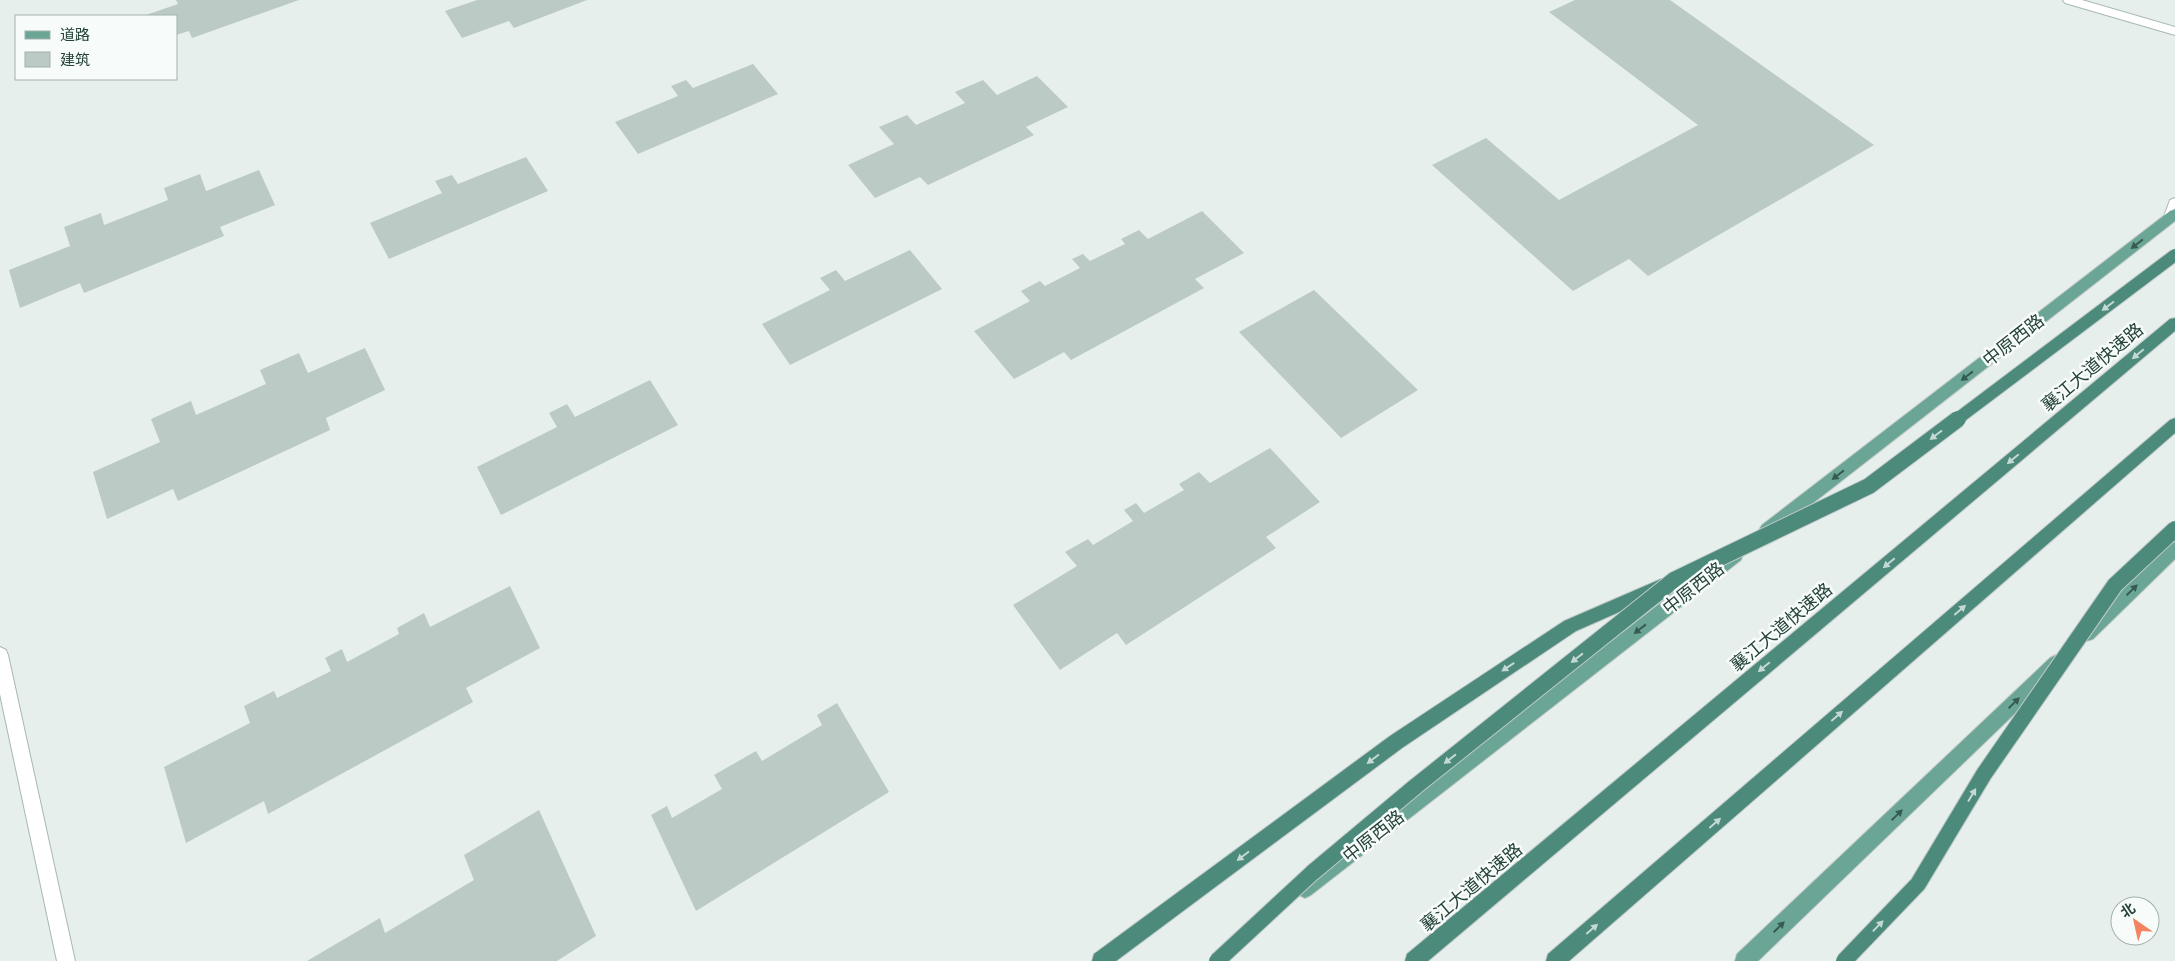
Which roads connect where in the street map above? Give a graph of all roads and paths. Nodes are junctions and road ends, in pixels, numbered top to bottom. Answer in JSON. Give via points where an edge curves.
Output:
{"nodes":[{"id":1,"x":2068,"y":0,"type":"edge"},
{"id":2,"x":2175,"y":32,"type":"edge"},
{"id":3,"x":2175,"y":203,"type":"edge"},
{"id":4,"x":2172,"y":217,"type":"edge"},
{"id":5,"x":2175,"y":256,"type":"edge"},
{"id":6,"x":2175,"y":323,"type":"edge"},
{"id":7,"x":2175,"y":424,"type":"edge"},
{"id":8,"x":2175,"y":529,"type":"edge"},
{"id":9,"x":2175,"y":549,"type":"edge"},
{"id":10,"x":1674,"y":580,"type":"junction"},
{"id":11,"x":0,"y":655,"type":"edge"},
{"id":12,"x":66,"y":961,"type":"edge"},
{"id":13,"x":1101,"y":961,"type":"edge"},
{"id":14,"x":1212,"y":961,"type":"edge"},
{"id":15,"x":1217,"y":961,"type":"edge"},
{"id":16,"x":1414,"y":961,"type":"edge"},
{"id":17,"x":1555,"y":961,"type":"edge"},
{"id":18,"x":1744,"y":961,"type":"edge"},
{"id":19,"x":1844,"y":961,"type":"edge"}],
"edges":[{"from":1,"to":2,"type":"street"},
{"from":3,"to":4,"type":"street"},
{"from":4,"to":14,"type":"main road","name":"中原西路","one_way":true},
{"from":5,"to":10,"type":"highway","one_way":true,"bridge":true,"via":[[1869,486]]},
{"from":6,"to":16,"type":"highway","name":"襄江大道快速路","one_way":true},
{"from":17,"to":7,"type":"highway","one_way":true},
{"from":19,"to":8,"type":"highway","one_way":true,"bridge":true,"via":[[1918,884],[1984,774],[2115,585]]},
{"from":18,"to":9,"type":"main road","one_way":true},
{"from":10,"to":13,"type":"highway","one_way":true,"bridge":true,"via":[[1570,626],[1420,725]]},
{"from":10,"to":15,"type":"highway","one_way":true,"bridge":true,"via":[[1416,786],[1312,873]]},
{"from":11,"to":12,"type":"street"}]}
